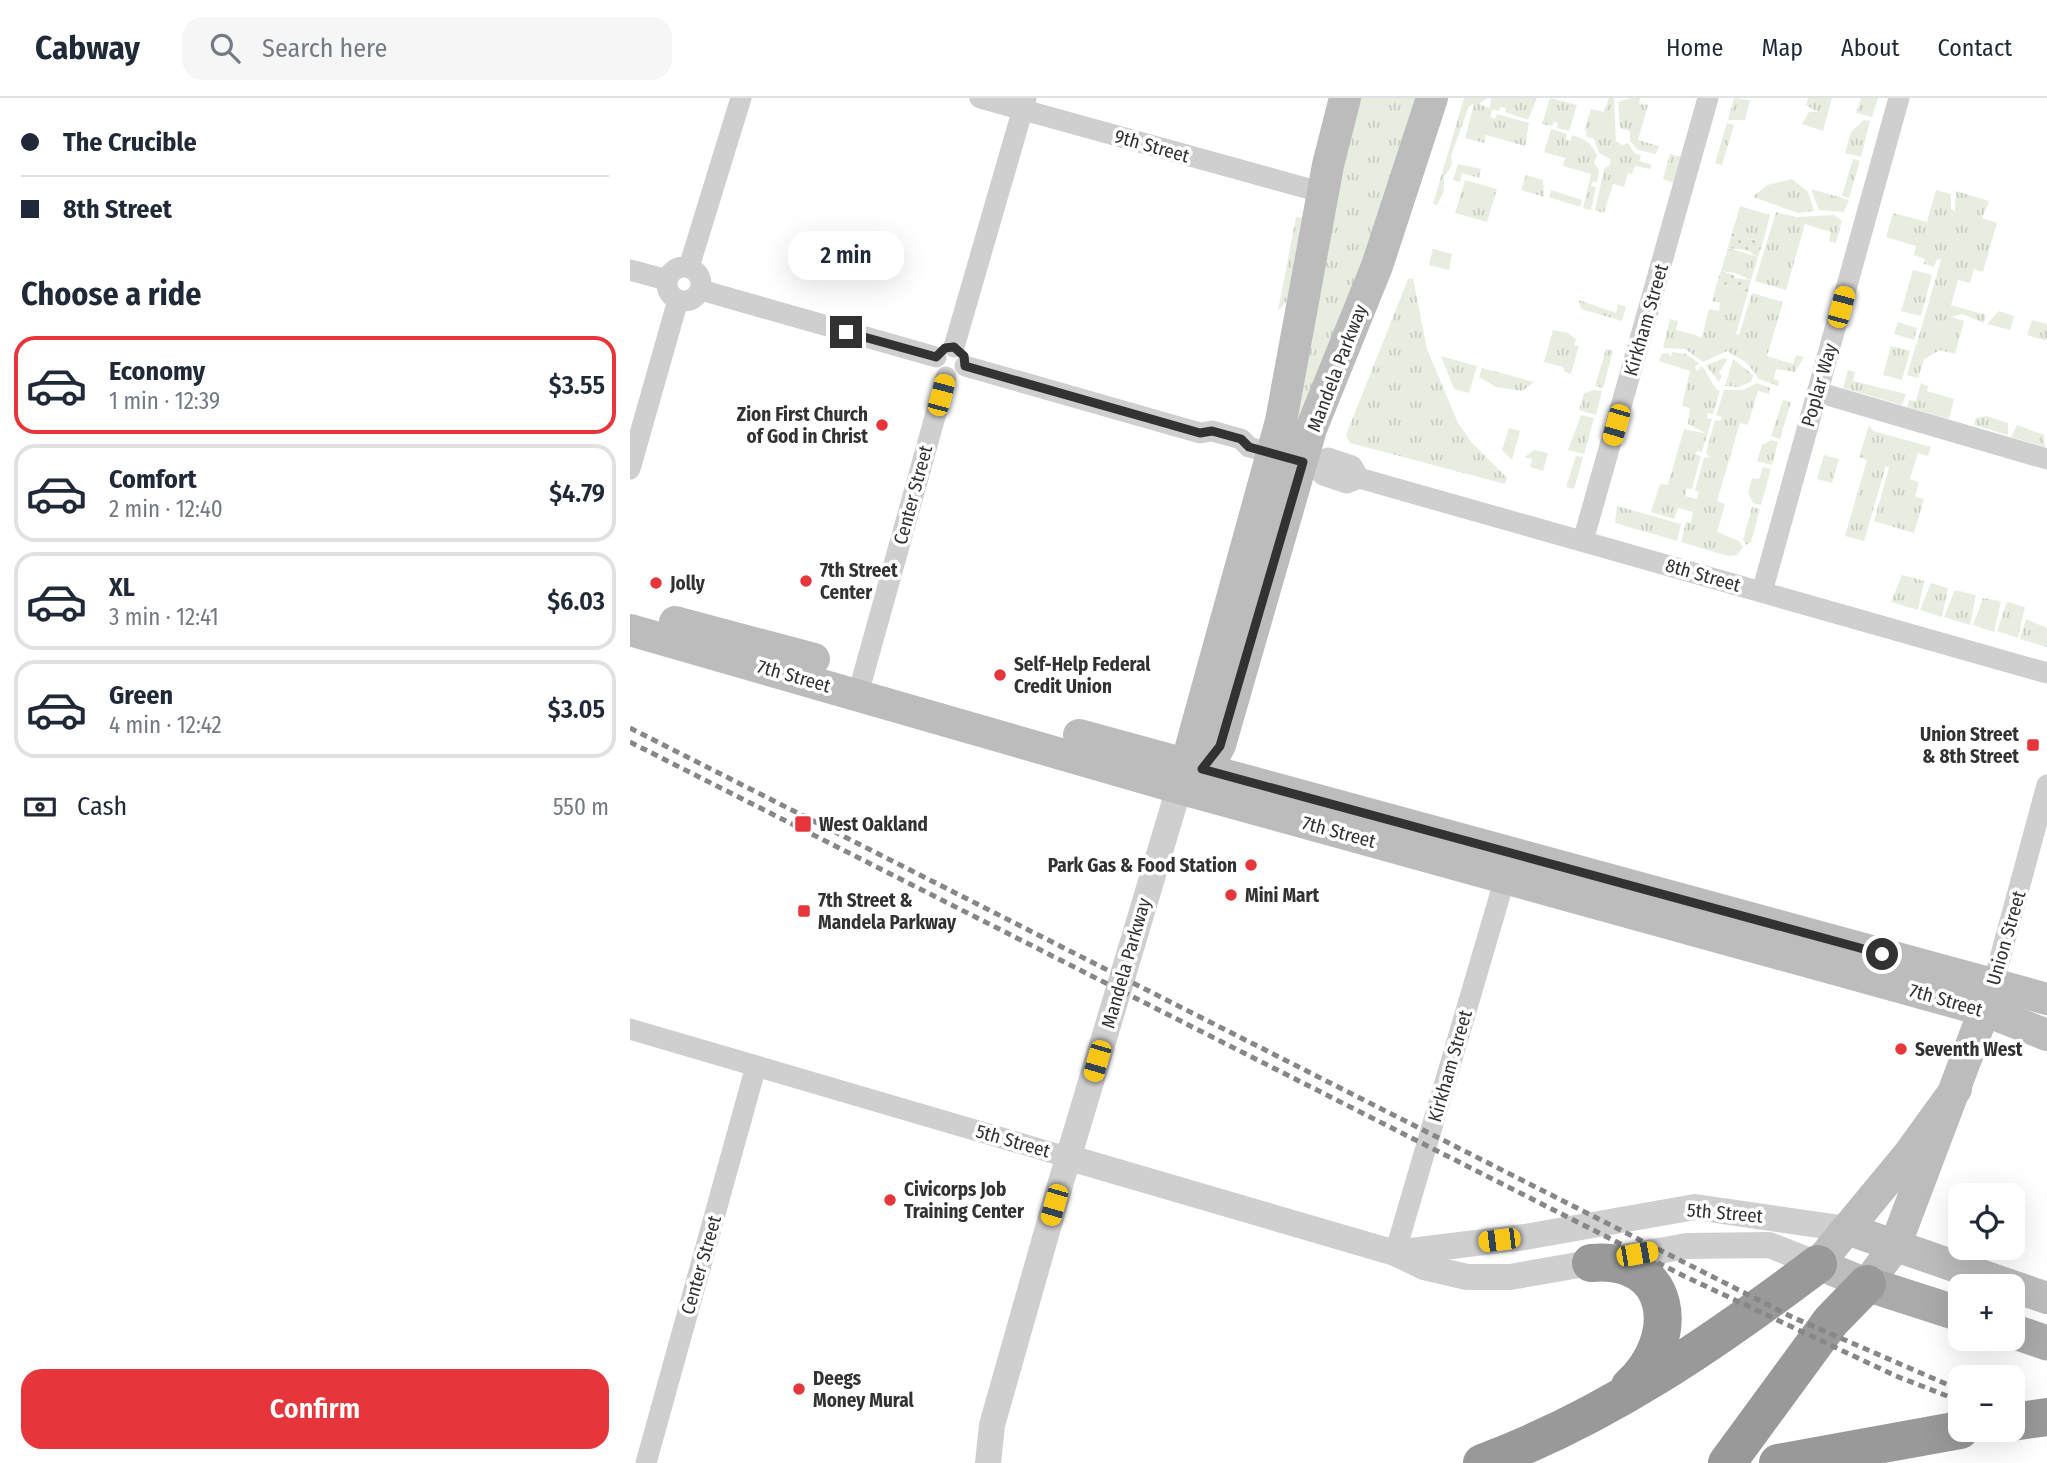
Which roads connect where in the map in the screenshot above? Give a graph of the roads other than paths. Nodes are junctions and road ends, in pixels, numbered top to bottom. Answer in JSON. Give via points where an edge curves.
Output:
{"nodes":[{"id":1,"x":741,"y":98,"type":"edge"},
{"id":2,"x":980,"y":98,"type":"edge"},
{"id":3,"x":1345,"y":98,"type":"edge"},
{"id":4,"x":1432,"y":98,"type":"edge"},
{"id":5,"x":1708,"y":98,"type":"edge"},
{"id":6,"x":1899,"y":98,"type":"edge"},
{"id":7,"x":1025,"y":104,"type":"edge"},
{"id":8,"x":1324,"y":193,"type":"junction"},
{"id":9,"x":689,"y":267,"type":"junction"},
{"id":10,"x":630,"y":270,"type":"edge"},
{"id":11,"x":667,"y":280,"type":"junction"},
{"id":12,"x":701,"y":290,"type":"junction"},
{"id":13,"x":678,"y":300,"type":"junction"},
{"id":14,"x":952,"y":357,"type":"junction"},
{"id":15,"x":1817,"y":392,"type":"junction"},
{"id":16,"x":1260,"y":450,"type":"junction"},
{"id":17,"x":2047,"y":459,"type":"edge"},
{"id":18,"x":1308,"y":464,"type":"junction"},
{"id":19,"x":630,"y":468,"type":"edge"},
{"id":20,"x":1583,"y":541,"type":"junction"},
{"id":21,"x":1762,"y":592,"type":"junction"},
{"id":22,"x":630,"y":609,"type":"edge"},
{"id":23,"x":630,"y":630,"type":"edge"},
{"id":24,"x":2047,"y":673,"type":"edge"},
{"id":25,"x":861,"y":683,"type":"junction"},
{"id":26,"x":1189,"y":774,"type":"junction"},
{"id":27,"x":2047,"y":785,"type":"edge"},
{"id":28,"x":1505,"y":878,"type":"junction"},
{"id":29,"x":1989,"y":998,"type":"junction"},
{"id":30,"x":2047,"y":999,"type":"edge"},
{"id":31,"x":630,"y":1029,"type":"edge"},
{"id":32,"x":2047,"y":1035,"type":"edge"},
{"id":33,"x":756,"y":1066,"type":"junction"},
{"id":34,"x":1956,"y":1089,"type":"junction"},
{"id":35,"x":1070,"y":1158,"type":"junction"},
{"id":36,"x":1847,"y":1229,"type":"junction"},
{"id":37,"x":1895,"y":1246,"type":"junction"},
{"id":38,"x":1395,"y":1253,"type":"junction"},
{"id":39,"x":1591,"y":1262,"type":"junction"},
{"id":40,"x":1818,"y":1264,"type":"junction"},
{"id":41,"x":1867,"y":1284,"type":"junction"},
{"id":42,"x":2047,"y":1298,"type":"edge"},
{"id":43,"x":1948,"y":1310,"type":"edge"},
{"id":44,"x":2025,"y":1335,"type":"edge"},
{"id":45,"x":2047,"y":1343,"type":"edge"},
{"id":46,"x":2047,"y":1418,"type":"edge"},
{"id":47,"x":1581,"y":1419,"type":"junction"},
{"id":48,"x":2025,"y":1421,"type":"edge"},
{"id":49,"x":1948,"y":1432,"type":"edge"},
{"id":50,"x":646,"y":1463,"type":"edge"},
{"id":51,"x":988,"y":1463,"type":"edge"},
{"id":52,"x":1482,"y":1463,"type":"edge"},
{"id":53,"x":1727,"y":1463,"type":"edge"},
{"id":54,"x":1778,"y":1463,"type":"edge"}],
"edges":[{"from":1,"to":9,"type":"street"},
{"from":2,"to":7,"type":"street","name":"9th Street"},
{"from":3,"to":8,"type":"main road","name":"Mandela Parkway"},
{"from":4,"to":18,"type":"main road","name":"Mandela Parkway","via":[[1377,266],[1311,429]]},
{"from":5,"to":20,"type":"street","name":"Kirkham Street"},
{"from":6,"to":15,"type":"street","name":"Poplar Way"},
{"from":7,"to":8,"type":"street","name":"9th Street"},
{"from":7,"to":14,"type":"street"},
{"from":8,"to":16,"type":"main road","name":"Mandela Parkway"},
{"from":9,"to":11,"type":"street","via":[[673,271]]},
{"from":9,"to":12,"type":"street","via":[[699,273]]},
{"from":10,"to":11,"type":"street"},
{"from":11,"to":13,"type":"street","via":[[668,290]]},
{"from":12,"to":13,"type":"street","via":[[689,301]]},
{"from":12,"to":14,"type":"street","name":"8th Street"},
{"from":13,"to":19,"type":"street"},
{"from":14,"to":16,"type":"street","name":"8th Street","via":[[1200,433],[1208,443]]},
{"from":14,"to":25,"type":"street","name":"Center Street","via":[[935,367],[946,377]]},
{"from":15,"to":17,"type":"street"},
{"from":15,"to":21,"type":"street","name":"Poplar Way"},
{"from":16,"to":18,"type":"street","name":"8th Street"},
{"from":16,"to":26,"type":"main road","name":"Mandela Parkway"},
{"from":18,"to":20,"type":"street","name":"8th Street","via":[[1328,458],[1352,466],[1359,478]]},
{"from":18,"to":26,"type":"main road","name":"Mandela Parkway","via":[[1220,746]]},
{"from":20,"to":21,"type":"street","name":"8th Street"},
{"from":21,"to":24,"type":"street","name":"8th Street"},
{"from":22,"to":25,"type":"main road","name":"7th Street"},
{"from":23,"to":25,"type":"main road","name":"7th Street"},
{"from":25,"to":26,"type":"main road","name":"7th Street"},
{"from":26,"to":28,"type":"main road","name":"7th Street"},
{"from":26,"to":29,"type":"main road","name":"7th Street"},
{"from":26,"to":35,"type":"street","name":"Mandela Parkway"},
{"from":27,"to":29,"type":"street","name":"Union Street"},
{"from":28,"to":29,"type":"main road","name":"7th Street"},
{"from":28,"to":38,"type":"street","name":"Kirkham Street"},
{"from":29,"to":30,"type":"main road","name":"7th Street"},
{"from":29,"to":32,"type":"main road","name":"7th Street"},
{"from":29,"to":34,"type":"main road","name":"Union Street"},
{"from":31,"to":33,"type":"street","name":"5th Street"},
{"from":33,"to":35,"type":"street","name":"5th Street"},
{"from":33,"to":50,"type":"street","name":"Center Street"},
{"from":34,"to":36,"type":"main road","name":"Union Street"},
{"from":34,"to":37,"type":"main road","name":"Union Street"},
{"from":35,"to":38,"type":"street","name":"5th Street"},
{"from":35,"to":51,"type":"street","name":"Mandela Parkway","via":[[995,1415]]},
{"from":36,"to":37,"type":"main road","name":"5th Street"},
{"from":36,"to":38,"type":"street","name":"5th Street","via":[[1695,1207],[1525,1237]]},
{"from":36,"to":40,"type":"main road","name":"Union Street"},
{"from":37,"to":41,"type":"main road","name":"Union Street"},
{"from":37,"to":42,"type":"main road","name":"5th Street"},
{"from":38,"to":39,"type":"street","name":"5th Street","via":[[1424,1267],[1466,1277],[1510,1277]]},
{"from":39,"to":40,"type":"street","name":"5th Street","via":[[1687,1246],[1769,1245]]},
{"from":39,"to":47,"type":"highway","via":[[1620,1263],[1643,1274],[1658,1295],[1663,1319],[1661,1342],[1651,1363],[1633,1383]]},
{"from":40,"to":41,"type":"main road","name":"5th Street"},
{"from":40,"to":47,"type":"highway","via":[[1673,1367]]},
{"from":41,"to":43,"type":"main road","name":"5th Street"},
{"from":41,"to":53,"type":"highway","via":[[1831,1321]]},
{"from":44,"to":45,"type":"main road"},
{"from":46,"to":48,"type":"highway","bridge":true},
{"from":47,"to":52,"type":"highway"},
{"from":49,"to":54,"type":"highway"}]}
